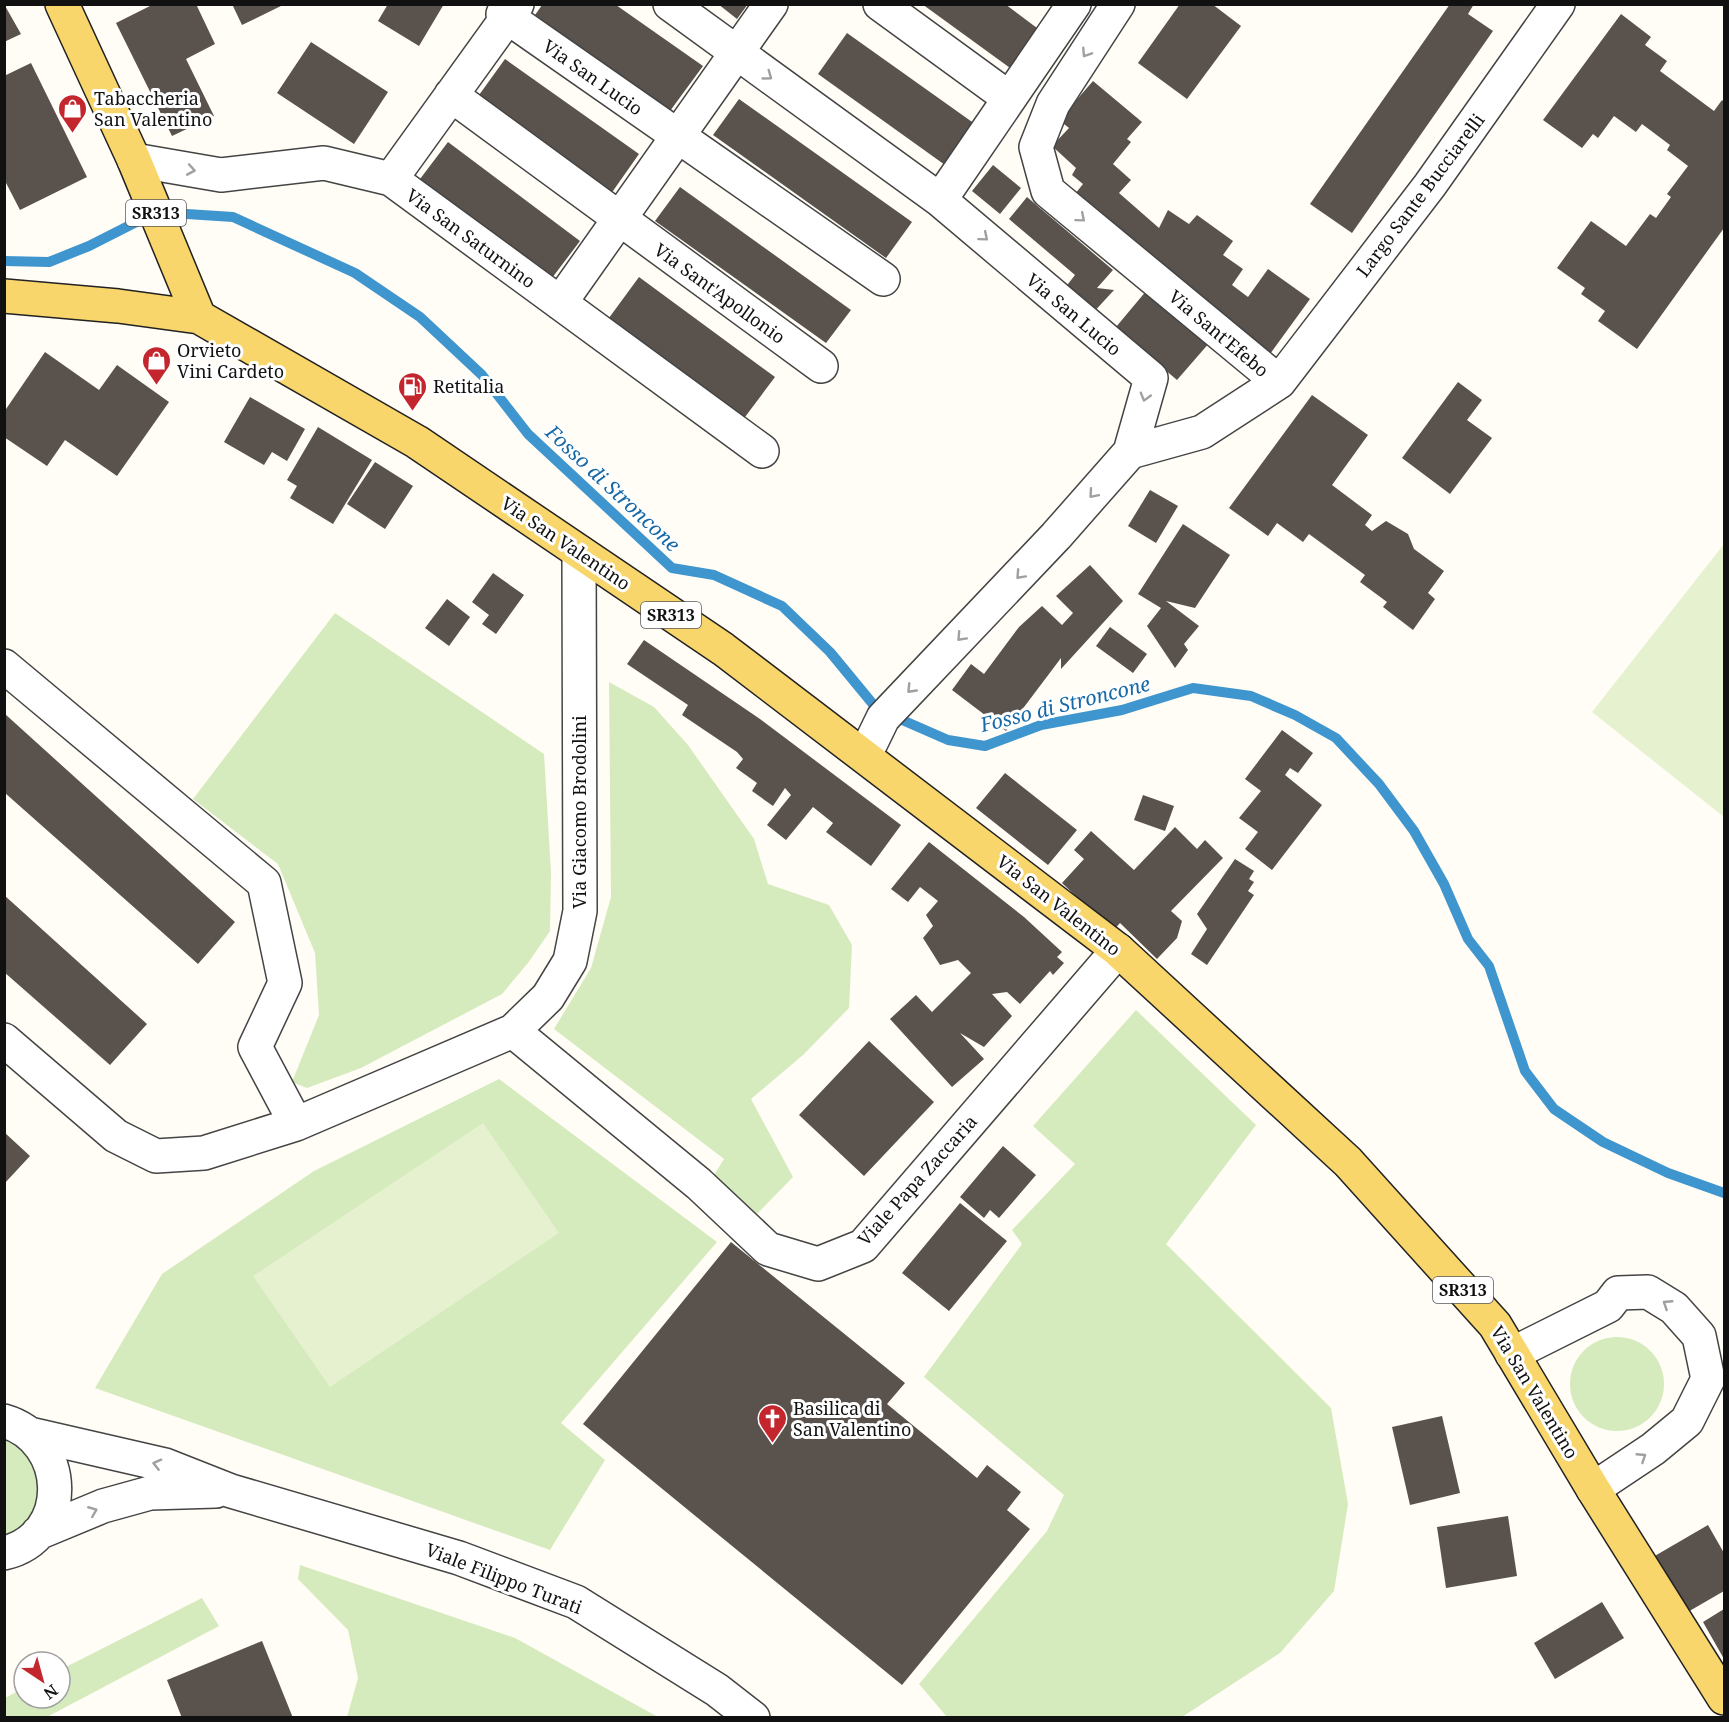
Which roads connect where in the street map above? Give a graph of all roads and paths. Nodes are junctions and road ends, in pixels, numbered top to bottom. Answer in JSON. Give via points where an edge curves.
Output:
{"nodes":[{"id":1,"x":670,"y":4,"type":"edge"},
{"id":2,"x":771,"y":4,"type":"edge"},
{"id":3,"x":880,"y":4,"type":"edge"},
{"id":4,"x":1074,"y":4,"type":"edge"},
{"id":5,"x":1118,"y":4,"type":"edge"},
{"id":6,"x":1558,"y":4,"type":"edge"},
{"id":7,"x":64,"y":5,"type":"edge"},
{"id":8,"x":509,"y":12,"type":"edge"},
{"id":9,"x":736,"y":53,"type":"junction"},
{"id":10,"x":451,"y":95,"type":"junction"},
{"id":11,"x":1009,"y":98,"type":"junction"},
{"id":12,"x":678,"y":136,"type":"junction"},
{"id":13,"x":134,"y":160,"type":"junction"},
{"id":14,"x":391,"y":179,"type":"junction"},
{"id":15,"x":940,"y":200,"type":"junction"},
{"id":16,"x":619,"y":219,"type":"junction"},
{"id":17,"x":883,"y":279,"type":"dead end"},
{"id":18,"x":4,"y":296,"type":"edge"},
{"id":19,"x":560,"y":303,"type":"junction"},
{"id":20,"x":199,"y":317,"type":"junction"},
{"id":21,"x":821,"y":366,"type":"dead end"},
{"id":22,"x":1279,"y":382,"type":"junction"},
{"id":23,"x":762,"y":451,"type":"dead end"},
{"id":24,"x":1130,"y":452,"type":"junction"},
{"id":25,"x":579,"y":552,"type":"junction"},
{"id":26,"x":4,"y":666,"type":"edge"},
{"id":27,"x":865,"y":755,"type":"junction"},
{"id":28,"x":1118,"y":950,"type":"junction"},
{"id":29,"x":513,"y":1031,"type":"junction"},
{"id":30,"x":4,"y":1040,"type":"edge"},
{"id":31,"x":296,"y":1124,"type":"junction"},
{"id":32,"x":1512,"y":1354,"type":"junction"},
{"id":33,"x":17,"y":1427,"type":"edge"},
{"id":34,"x":1593,"y":1489,"type":"junction"},
{"id":35,"x":231,"y":1491,"type":"junction"},
{"id":36,"x":18,"y":1548,"type":"edge"},
{"id":37,"x":1725,"y":1698,"type":"edge"},
{"id":38,"x":753,"y":1718,"type":"edge"}],
"edges":[{"from":1,"to":9,"type":"street","name":"Via San Lucio"},
{"from":2,"to":9,"type":"street"},
{"from":3,"to":11,"type":"street"},
{"from":4,"to":11,"type":"street"},
{"from":5,"to":22,"type":"street","name":"Via Sant'Efebo","one_way":true,"via":[[1053,104],[1036,147],[1048,191]]},
{"from":6,"to":22,"type":"street","name":"Largo Sante Bucciarelli","via":[[1430,185]]},
{"from":7,"to":13,"type":"main road","number":"SR313"},
{"from":8,"to":10,"type":"street"},
{"from":8,"to":12,"type":"street","name":"Via San Lucio"},
{"from":9,"to":12,"type":"street"},
{"from":9,"to":15,"type":"street","name":"Via San Lucio","one_way":true},
{"from":10,"to":14,"type":"street"},
{"from":10,"to":16,"type":"street","name":"Via Sant'Apollonio"},
{"from":11,"to":15,"type":"street"},
{"from":12,"to":16,"type":"street"},
{"from":12,"to":17,"type":"street","name":"Via San Lucio"},
{"from":13,"to":14,"type":"street","name":"Via San Saturnino","one_way":true,"via":[[221,175],[324,163]]},
{"from":13,"to":20,"type":"main road","number":"SR313"},
{"from":14,"to":19,"type":"street","name":"Via San Saturnino"},
{"from":15,"to":24,"type":"street","name":"Via San Lucio","one_way":true,"via":[[1151,378]]},
{"from":16,"to":19,"type":"street"},
{"from":16,"to":21,"type":"street","name":"Via Sant'Apollonio"},
{"from":18,"to":20,"type":"main road"},
{"from":19,"to":23,"type":"street","name":"Via San Saturnino"},
{"from":20,"to":25,"type":"main road","name":"Via San Valentino","number":"SR313","via":[[417,442]]},
{"from":22,"to":24,"type":"street","name":"Via Sant'Efebo","via":[[1202,432]]},
{"from":24,"to":27,"type":"street","one_way":true,"via":[[883,718]]},
{"from":25,"to":27,"type":"main road","name":"Via San Valentino","number":"SR313","via":[[723,649]]},
{"from":25,"to":29,"type":"street","name":"Via Giacomo Brodolini","via":[[580,911],[570,961],[548,997]]},
{"from":26,"to":31,"type":"street","via":[[264,883],[285,983],[255,1047]]},
{"from":27,"to":28,"type":"main road","name":"Via San Valentino","number":"SR313"},
{"from":28,"to":29,"type":"street","name":"Viale Papa Zaccaria","via":[[863,1246],[818,1264],[768,1249],[699,1184]]},
{"from":28,"to":32,"type":"main road","name":"Via San Valentino","number":"SR313","via":[[1348,1162],[1495,1324]]},
{"from":29,"to":31,"type":"street","name":"Via Giacomo Brodolini"},
{"from":30,"to":31,"type":"street","name":"Via Giacomo Brodolini","via":[[116,1136],[156,1156],[204,1153]]},
{"from":32,"to":34,"type":"main road","name":"Via San Valentino","number":"SR313"},
{"from":34,"to":32,"type":"street","one_way":true,"via":[[1687,1421],[1708,1379],[1699,1336],[1674,1308],[1648,1292],[1618,1293],[1608,1306]]},
{"from":35,"to":33,"type":"street","name":"Viale Filippo Turati","one_way":true,"via":[[165,1465]]},
{"from":33,"to":36,"type":"street","via":[[45,1450],[54,1471],[56,1492],[50,1514]]},
{"from":34,"to":37,"type":"main road","name":"Via San Valentino","number":"SR313"},
{"from":36,"to":35,"type":"street","name":"Viale Filippo Turati","one_way":true,"via":[[103,1506],[150,1493]]},
{"from":35,"to":38,"type":"street","name":"Viale Filippo Turati","via":[[459,1558],[576,1602],[717,1690]]}]}
